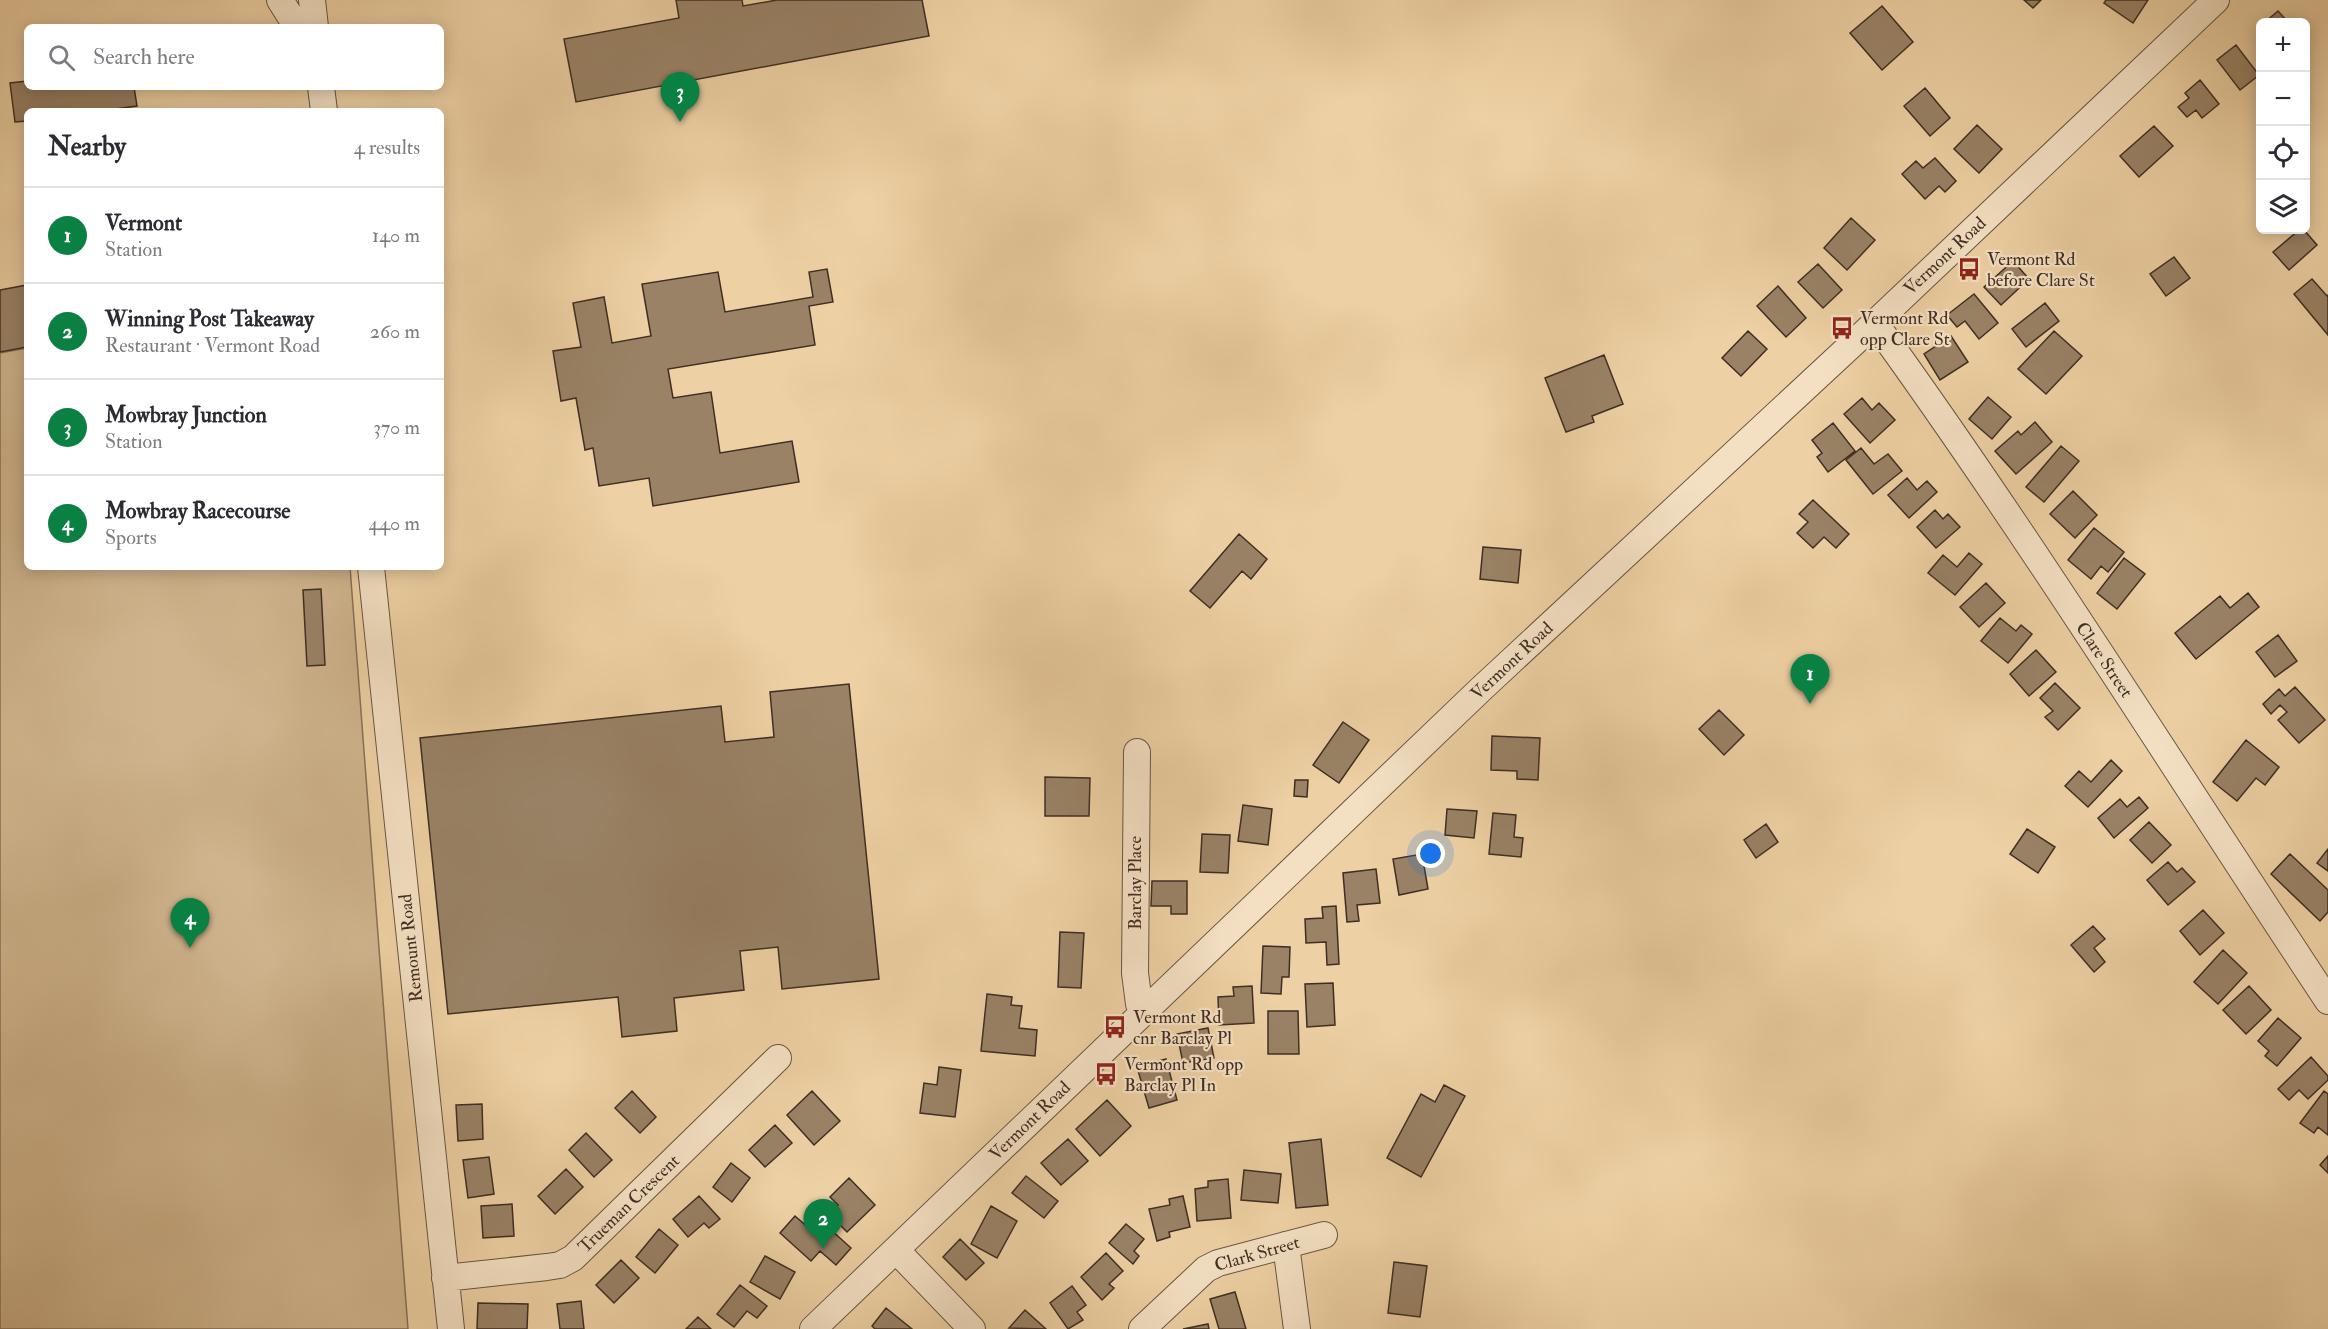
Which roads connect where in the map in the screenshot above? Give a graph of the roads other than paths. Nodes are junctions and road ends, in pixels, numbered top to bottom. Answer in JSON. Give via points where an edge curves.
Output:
{"nodes":[{"id":1,"x":280,"y":0,"type":"edge"},
{"id":2,"x":312,"y":0,"type":"edge"},
{"id":3,"x":2216,"y":0,"type":"edge"},
{"id":4,"x":295,"y":24,"type":"edge"},
{"id":5,"x":315,"y":24,"type":"edge"},
{"id":6,"x":321,"y":90,"type":"edge"},
{"id":7,"x":324,"y":108,"type":"edge"},
{"id":8,"x":1875,"y":323,"type":"junction"},
{"id":9,"x":371,"y":570,"type":"edge"},
{"id":10,"x":1137,"y":752,"type":"dead end"},
{"id":11,"x":2320,"y":970,"type":"edge"},
{"id":12,"x":2328,"y":1001,"type":"edge"},
{"id":13,"x":1144,"y":1011,"type":"junction"},
{"id":14,"x":778,"y":1058,"type":"dead end"},
{"id":15,"x":1324,"y":1235,"type":"dead end"},
{"id":16,"x":1286,"y":1245,"type":"junction"},
{"id":17,"x":896,"y":1250,"type":"junction"},
{"id":18,"x":445,"y":1278,"type":"junction"},
{"id":19,"x":450,"y":1329,"type":"edge"},
{"id":20,"x":813,"y":1329,"type":"edge"},
{"id":21,"x":972,"y":1329,"type":"edge"},
{"id":22,"x":1142,"y":1329,"type":"edge"},
{"id":23,"x":1297,"y":1329,"type":"edge"}],
"edges":[{"from":1,"to":4,"type":"street"},
{"from":2,"to":5,"type":"street"},
{"from":3,"to":8,"type":"street","name":"Vermont Road"},
{"from":6,"to":7,"type":"street"},
{"from":8,"to":11,"type":"street","name":"Clare Street"},
{"from":8,"to":13,"type":"street","name":"Vermont Road","via":[[1480,690]]},
{"from":9,"to":18,"type":"street","name":"Remount Road"},
{"from":10,"to":13,"type":"street","name":"Barclay Place","via":[[1135,973],[1139,1004]]},
{"from":11,"to":12,"type":"street","name":"Clare Street"},
{"from":13,"to":17,"type":"street","name":"Vermont Road"},
{"from":14,"to":18,"type":"street","name":"Trueman Crescent","via":[[573,1258],[547,1268]]},
{"from":15,"to":16,"type":"street","name":"Clark Street"},
{"from":16,"to":22,"type":"street","name":"Clark Street","via":[[1206,1269]]},
{"from":16,"to":23,"type":"street"},
{"from":17,"to":20,"type":"street","name":"Vermont Road"},
{"from":17,"to":21,"type":"street"},
{"from":18,"to":19,"type":"street","name":"Remount Road"}]}
